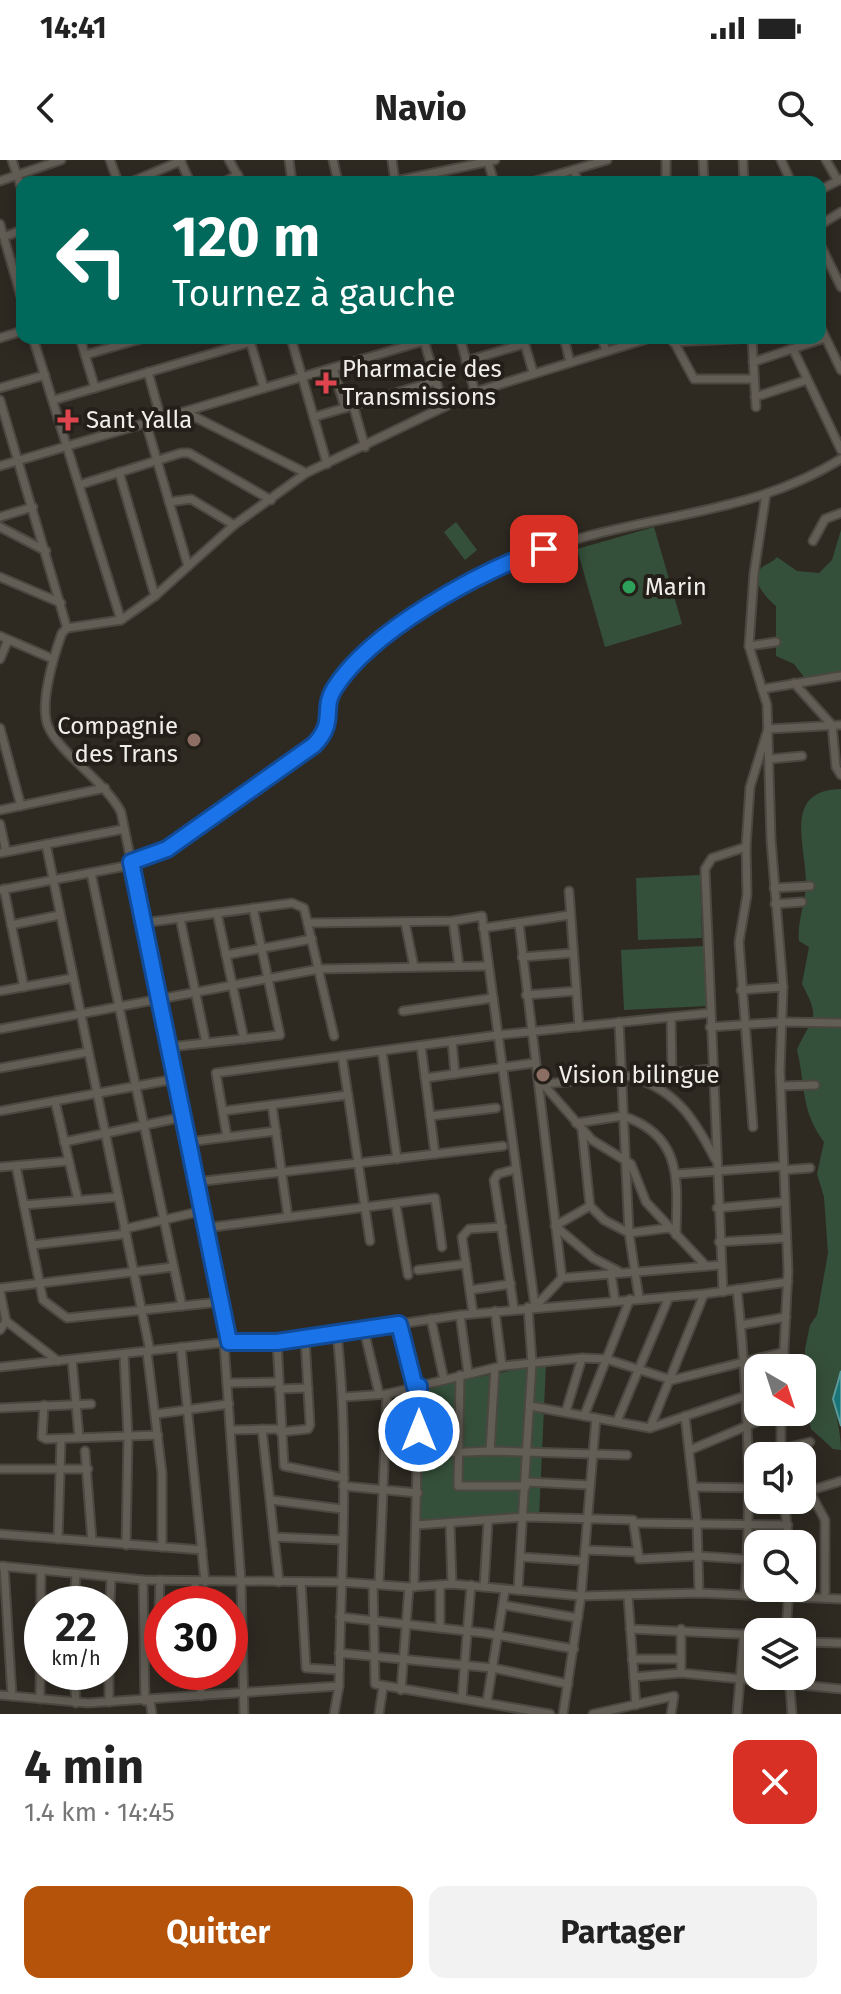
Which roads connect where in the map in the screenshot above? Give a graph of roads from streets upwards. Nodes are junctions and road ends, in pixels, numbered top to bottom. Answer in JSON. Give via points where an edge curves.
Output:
{"nodes":[{"id":1,"x":12,"y":160,"type":"edge"},
{"id":2,"x":61,"y":160,"type":"edge"},
{"id":3,"x":181,"y":160,"type":"edge"},
{"id":4,"x":445,"y":160,"type":"edge"},
{"id":5,"x":607,"y":160,"type":"edge"},
{"id":6,"x":826,"y":160,"type":"edge"},
{"id":7,"x":490,"y":161,"type":"edge"},
{"id":8,"x":448,"y":170,"type":"junction"},
{"id":9,"x":574,"y":170,"type":"junction"},
{"id":10,"x":17,"y":174,"type":"junction"},
{"id":11,"x":145,"y":176,"type":"edge"},
{"id":12,"x":420,"y":176,"type":"edge"},
{"id":13,"x":553,"y":176,"type":"edge"},
{"id":14,"x":576,"y":176,"type":"edge"},
{"id":15,"x":840,"y":180,"type":"edge"},
{"id":16,"x":0,"y":181,"type":"edge"},
{"id":17,"x":0,"y":224,"type":"edge"},
{"id":18,"x":16,"y":232,"type":"edge"},
{"id":19,"x":4,"y":237,"type":"junction"},
{"id":20,"x":826,"y":257,"type":"edge"},
{"id":21,"x":16,"y":279,"type":"edge"},
{"id":22,"x":841,"y":287,"type":"edge"},
{"id":23,"x":826,"y":340,"type":"edge"},
{"id":24,"x":35,"y":344,"type":"edge"},
{"id":25,"x":82,"y":344,"type":"edge"},
{"id":26,"x":123,"y":344,"type":"edge"},
{"id":27,"x":237,"y":344,"type":"edge"},
{"id":28,"x":251,"y":344,"type":"edge"},
{"id":29,"x":293,"y":344,"type":"edge"},
{"id":30,"x":414,"y":344,"type":"edge"},
{"id":31,"x":425,"y":344,"type":"edge"},
{"id":32,"x":462,"y":344,"type":"edge"},
{"id":33,"x":501,"y":344,"type":"edge"},
{"id":34,"x":517,"y":344,"type":"edge"},
{"id":35,"x":525,"y":344,"type":"edge"},
{"id":36,"x":566,"y":344,"type":"edge"},
{"id":37,"x":604,"y":344,"type":"edge"},
{"id":38,"x":628,"y":344,"type":"edge"},
{"id":39,"x":675,"y":344,"type":"edge"},
{"id":40,"x":752,"y":344,"type":"edge"},
{"id":41,"x":808,"y":344,"type":"edge"},
{"id":42,"x":793,"y":349,"type":"junction"},
{"id":43,"x":503,"y":350,"type":"junction"},
{"id":44,"x":606,"y":351,"type":"junction"},
{"id":45,"x":85,"y":355,"type":"junction"},
{"id":46,"x":466,"y":361,"type":"junction"},
{"id":47,"x":570,"y":362,"type":"junction"},
{"id":48,"x":753,"y":362,"type":"junction"},
{"id":49,"x":333,"y":368,"type":"junction"},
{"id":50,"x":841,"y":370,"type":"edge"},
{"id":51,"x":148,"y":372,"type":"junction"},
{"id":52,"x":533,"y":372,"type":"junction"},
{"id":53,"x":45,"y":375,"type":"junction"},
{"id":54,"x":302,"y":377,"type":"junction"},
{"id":55,"x":754,"y":379,"type":"junction"},
{"id":56,"x":807,"y":380,"type":"junction"},
{"id":57,"x":436,"y":381,"type":"junction"},
{"id":58,"x":0,"y":388,"type":"edge"},
{"id":59,"x":95,"y":388,"type":"junction"},
{"id":60,"x":264,"y":388,"type":"junction"},
{"id":61,"x":475,"y":392,"type":"junction"},
{"id":62,"x":755,"y":397,"type":"junction"},
{"id":63,"x":0,"y":400,"type":"edge"},
{"id":64,"x":54,"y":400,"type":"junction"},
{"id":65,"x":349,"y":407,"type":"junction"},
{"id":66,"x":444,"y":407,"type":"junction"},
{"id":67,"x":756,"y":407,"type":"dead end"},
{"id":68,"x":185,"y":412,"type":"junction"},
{"id":69,"x":314,"y":417,"type":"junction"},
{"id":70,"x":161,"y":419,"type":"junction"},
{"id":71,"x":146,"y":423,"type":"junction"},
{"id":72,"x":67,"y":446,"type":"junction"},
{"id":73,"x":365,"y":447,"type":"junction"},
{"id":74,"x":841,"y":450,"type":"edge"},
{"id":75,"x":156,"y":459,"type":"junction"},
{"id":76,"x":838,"y":460,"type":"edge"},
{"id":77,"x":19,"y":461,"type":"junction"},
{"id":78,"x":327,"y":464,"type":"junction"},
{"id":79,"x":0,"y":466,"type":"edge"},
{"id":80,"x":841,"y":471,"type":"edge"},
{"id":81,"x":119,"y":472,"type":"junction"},
{"id":82,"x":306,"y":473,"type":"junction"},
{"id":83,"x":79,"y":485,"type":"junction"},
{"id":84,"x":766,"y":494,"type":"junction"},
{"id":85,"x":271,"y":500,"type":"junction"},
{"id":86,"x":169,"y":502,"type":"junction"},
{"id":87,"x":33,"y":507,"type":"junction"},
{"id":88,"x":841,"y":513,"type":"edge"},
{"id":89,"x":0,"y":517,"type":"edge"},
{"id":90,"x":234,"y":525,"type":"junction"},
{"id":91,"x":0,"y":527,"type":"edge"},
{"id":92,"x":813,"y":541,"type":"dead end"},
{"id":93,"x":46,"y":551,"type":"junction"},
{"id":94,"x":188,"y":566,"type":"junction"},
{"id":95,"x":0,"y":577,"type":"edge"},
{"id":96,"x":155,"y":596,"type":"junction"},
{"id":97,"x":61,"y":603,"type":"junction"},
{"id":98,"x":121,"y":620,"type":"junction"},
{"id":99,"x":67,"y":628,"type":"junction"},
{"id":100,"x":4,"y":638,"type":"edge"},
{"id":101,"x":776,"y":642,"type":"dead end"},
{"id":102,"x":749,"y":646,"type":"junction"},
{"id":103,"x":0,"y":659,"type":"edge"},
{"id":104,"x":53,"y":659,"type":"junction"},
{"id":105,"x":841,"y":676,"type":"edge"},
{"id":106,"x":794,"y":683,"type":"junction"},
{"id":107,"x":762,"y":689,"type":"junction"},
{"id":108,"x":837,"y":725,"type":"edge"},
{"id":109,"x":0,"y":728,"type":"edge"},
{"id":110,"x":768,"y":729,"type":"junction"},
{"id":111,"x":802,"y":756,"type":"dead end"},
{"id":112,"x":4,"y":757,"type":"edge"},
{"id":113,"x":770,"y":759,"type":"junction"},
{"id":114,"x":838,"y":767,"type":"edge"},
{"id":115,"x":841,"y":775,"type":"edge"},
{"id":116,"x":105,"y":788,"type":"junction"},
{"id":117,"x":21,"y":806,"type":"junction"},
{"id":118,"x":0,"y":810,"type":"edge"},
{"id":119,"x":0,"y":824,"type":"edge"},
{"id":120,"x":124,"y":829,"type":"junction"},
{"id":121,"x":46,"y":844,"type":"junction"},
{"id":122,"x":746,"y":847,"type":"junction"},
{"id":123,"x":3,"y":852,"type":"edge"},
{"id":124,"x":131,"y":864,"type":"junction"},
{"id":125,"x":91,"y":873,"type":"junction"},
{"id":126,"x":53,"y":880,"type":"junction"},
{"id":127,"x":810,"y":886,"type":"dead end"},
{"id":128,"x":774,"y":888,"type":"junction"},
{"id":129,"x":2,"y":890,"type":"edge"},
{"id":130,"x":569,"y":891,"type":"dead end"},
{"id":131,"x":802,"y":902,"type":"dead end"},
{"id":132,"x":775,"y":904,"type":"junction"},
{"id":133,"x":253,"y":908,"type":"junction"},
{"id":134,"x":217,"y":913,"type":"junction"},
{"id":135,"x":60,"y":915,"type":"junction"},
{"id":136,"x":570,"y":915,"type":"junction"},
{"id":137,"x":180,"y":918,"type":"junction"},
{"id":138,"x":453,"y":921,"type":"junction"},
{"id":139,"x":405,"y":922,"type":"junction"},
{"id":140,"x":143,"y":923,"type":"junction"},
{"id":141,"x":308,"y":923,"type":"junction"},
{"id":142,"x":519,"y":923,"type":"junction"},
{"id":143,"x":11,"y":925,"type":"junction"},
{"id":144,"x":483,"y":928,"type":"junction"},
{"id":145,"x":312,"y":939,"type":"junction"},
{"id":146,"x":262,"y":948,"type":"junction"},
{"id":147,"x":573,"y":953,"type":"junction"},
{"id":148,"x":226,"y":955,"type":"junction"},
{"id":149,"x":522,"y":957,"type":"junction"},
{"id":150,"x":459,"y":966,"type":"junction"},
{"id":151,"x":488,"y":966,"type":"junction"},
{"id":152,"x":414,"y":967,"type":"junction"},
{"id":153,"x":319,"y":969,"type":"junction"},
{"id":154,"x":73,"y":978,"type":"junction"},
{"id":155,"x":268,"y":978,"type":"junction"},
{"id":156,"x":233,"y":985,"type":"junction"},
{"id":157,"x":24,"y":987,"type":"junction"},
{"id":158,"x":783,"y":987,"type":"junction"},
{"id":159,"x":741,"y":990,"type":"junction"},
{"id":160,"x":0,"y":991,"type":"edge"},
{"id":161,"x":576,"y":991,"type":"junction"},
{"id":162,"x":195,"y":992,"type":"junction"},
{"id":163,"x":526,"y":995,"type":"junction"},
{"id":164,"x":493,"y":998,"type":"junction"},
{"id":165,"x":159,"y":999,"type":"junction"},
{"id":166,"x":119,"y":1006,"type":"junction"},
{"id":167,"x":403,"y":1011,"type":"dead end"},
{"id":168,"x":710,"y":1013,"type":"junction"},
{"id":169,"x":81,"y":1014,"type":"junction"},
{"id":170,"x":671,"y":1017,"type":"junction"},
{"id":171,"x":619,"y":1022,"type":"junction"},
{"id":172,"x":783,"y":1022,"type":"junction"},
{"id":173,"x":841,"y":1023,"type":"edge"},
{"id":174,"x":745,"y":1024,"type":"junction"},
{"id":175,"x":579,"y":1027,"type":"junction"},
{"id":176,"x":710,"y":1027,"type":"junction"},
{"id":177,"x":0,"y":1029,"type":"edge"},
{"id":178,"x":530,"y":1032,"type":"junction"},
{"id":179,"x":498,"y":1035,"type":"junction"},
{"id":180,"x":334,"y":1036,"type":"dead end"},
{"id":181,"x":244,"y":1039,"type":"junction"},
{"id":182,"x":452,"y":1041,"type":"junction"},
{"id":183,"x":206,"y":1043,"type":"junction"},
{"id":184,"x":421,"y":1046,"type":"junction"},
{"id":185,"x":169,"y":1047,"type":"junction"},
{"id":186,"x":382,"y":1051,"type":"junction"},
{"id":187,"x":88,"y":1052,"type":"junction"},
{"id":188,"x":342,"y":1056,"type":"junction"},
{"id":189,"x":534,"y":1063,"type":"junction"},
{"id":190,"x":502,"y":1067,"type":"junction"},
{"id":191,"x":0,"y":1068,"type":"edge"},
{"id":192,"x":712,"y":1069,"type":"junction"},
{"id":193,"x":672,"y":1073,"type":"junction"},
{"id":194,"x":455,"y":1074,"type":"junction"},
{"id":195,"x":632,"y":1077,"type":"junction"},
{"id":196,"x":425,"y":1078,"type":"junction"},
{"id":197,"x":621,"y":1078,"type":"junction"},
{"id":198,"x":175,"y":1079,"type":"junction"},
{"id":199,"x":540,"y":1084,"type":"junction"},
{"id":200,"x":815,"y":1085,"type":"dead end"},
{"id":201,"x":135,"y":1086,"type":"junction"},
{"id":202,"x":782,"y":1086,"type":"junction"},
{"id":203,"x":97,"y":1093,"type":"junction"},
{"id":204,"x":348,"y":1095,"type":"junction"},
{"id":205,"x":55,"y":1101,"type":"junction"},
{"id":206,"x":272,"y":1105,"type":"junction"},
{"id":207,"x":496,"y":1108,"type":"dead end"},
{"id":208,"x":0,"y":1111,"type":"edge"},
{"id":209,"x":223,"y":1111,"type":"junction"},
{"id":210,"x":430,"y":1116,"type":"junction"},
{"id":211,"x":623,"y":1116,"type":"junction"},
{"id":212,"x":183,"y":1117,"type":"junction"},
{"id":213,"x":144,"y":1125,"type":"junction"},
{"id":214,"x":579,"y":1126,"type":"junction"},
{"id":215,"x":753,"y":1127,"type":"dead end"},
{"id":216,"x":276,"y":1131,"type":"junction"},
{"id":217,"x":105,"y":1133,"type":"junction"},
{"id":218,"x":227,"y":1137,"type":"junction"},
{"id":219,"x":64,"y":1142,"type":"junction"},
{"id":220,"x":188,"y":1142,"type":"junction"},
{"id":221,"x":503,"y":1146,"type":"dead end"},
{"id":222,"x":435,"y":1154,"type":"junction"},
{"id":223,"x":397,"y":1159,"type":"junction"},
{"id":224,"x":626,"y":1160,"type":"junction"},
{"id":225,"x":69,"y":1161,"type":"junction"},
{"id":226,"x":358,"y":1163,"type":"junction"},
{"id":227,"x":716,"y":1165,"type":"junction"},
{"id":228,"x":16,"y":1166,"type":"junction"},
{"id":229,"x":0,"y":1167,"type":"edge"},
{"id":230,"x":784,"y":1168,"type":"junction"},
{"id":231,"x":810,"y":1168,"type":"dead end"},
{"id":232,"x":516,"y":1169,"type":"junction"},
{"id":233,"x":281,"y":1172,"type":"junction"},
{"id":234,"x":677,"y":1174,"type":"junction"},
{"id":235,"x":196,"y":1182,"type":"junction"},
{"id":236,"x":118,"y":1197,"type":"junction"},
{"id":237,"x":78,"y":1200,"type":"junction"},
{"id":238,"x":784,"y":1202,"type":"junction"},
{"id":239,"x":24,"y":1205,"type":"junction"},
{"id":240,"x":396,"y":1205,"type":"junction"},
{"id":241,"x":590,"y":1206,"type":"junction"},
{"id":242,"x":365,"y":1207,"type":"junction"},
{"id":243,"x":717,"y":1208,"type":"junction"},
{"id":244,"x":202,"y":1211,"type":"junction"},
{"id":245,"x":288,"y":1217,"type":"junction"},
{"id":246,"x":163,"y":1220,"type":"junction"},
{"id":247,"x":555,"y":1226,"type":"junction"},
{"id":248,"x":502,"y":1227,"type":"junction"},
{"id":249,"x":205,"y":1228,"type":"junction"},
{"id":250,"x":669,"y":1228,"type":"junction"},
{"id":251,"x":125,"y":1232,"type":"junction"},
{"id":252,"x":629,"y":1233,"type":"junction"},
{"id":253,"x":676,"y":1235,"type":"junction"},
{"id":254,"x":785,"y":1238,"type":"junction"},
{"id":255,"x":370,"y":1241,"type":"dead end"},
{"id":256,"x":719,"y":1242,"type":"junction"},
{"id":257,"x":32,"y":1245,"type":"junction"},
{"id":258,"x":442,"y":1247,"type":"dead end"},
{"id":259,"x":466,"y":1264,"type":"junction"},
{"id":260,"x":721,"y":1265,"type":"junction"},
{"id":261,"x":706,"y":1266,"type":"junction"},
{"id":262,"x":173,"y":1267,"type":"junction"},
{"id":263,"x":418,"y":1270,"type":"dead end"},
{"id":264,"x":133,"y":1272,"type":"junction"},
{"id":265,"x":633,"y":1272,"type":"junction"},
{"id":266,"x":611,"y":1273,"type":"junction"},
{"id":267,"x":620,"y":1273,"type":"junction"},
{"id":268,"x":408,"y":1275,"type":"dead end"},
{"id":269,"x":562,"y":1278,"type":"junction"},
{"id":270,"x":788,"y":1282,"type":"junction"},
{"id":271,"x":40,"y":1283,"type":"junction"},
{"id":272,"x":511,"y":1284,"type":"junction"},
{"id":273,"x":0,"y":1289,"type":"edge"},
{"id":274,"x":737,"y":1289,"type":"junction"},
{"id":275,"x":470,"y":1290,"type":"junction"},
{"id":276,"x":723,"y":1292,"type":"junction"},
{"id":277,"x":704,"y":1294,"type":"junction"},
{"id":278,"x":669,"y":1297,"type":"junction"},
{"id":279,"x":635,"y":1299,"type":"junction"},
{"id":280,"x":615,"y":1300,"type":"junction"},
{"id":281,"x":220,"y":1302,"type":"junction"},
{"id":282,"x":182,"y":1306,"type":"junction"},
{"id":283,"x":531,"y":1307,"type":"junction"},
{"id":284,"x":514,"y":1309,"type":"junction"},
{"id":285,"x":141,"y":1311,"type":"junction"},
{"id":286,"x":495,"y":1311,"type":"junction"},
{"id":287,"x":473,"y":1313,"type":"junction"},
{"id":288,"x":460,"y":1315,"type":"junction"},
{"id":289,"x":786,"y":1317,"type":"junction"},
{"id":290,"x":431,"y":1319,"type":"junction"},
{"id":291,"x":6,"y":1321,"type":"junction"},
{"id":292,"x":399,"y":1324,"type":"junction"},
{"id":293,"x":741,"y":1325,"type":"junction"},
{"id":294,"x":0,"y":1330,"type":"edge"},
{"id":295,"x":364,"y":1330,"type":"junction"},
{"id":296,"x":337,"y":1334,"type":"junction"},
{"id":297,"x":305,"y":1339,"type":"junction"},
{"id":298,"x":226,"y":1342,"type":"junction"},
{"id":299,"x":277,"y":1342,"type":"junction"},
{"id":300,"x":181,"y":1347,"type":"junction"},
{"id":301,"x":148,"y":1351,"type":"junction"},
{"id":302,"x":784,"y":1352,"type":"joint"},
{"id":303,"x":744,"y":1354,"type":"edge"},
{"id":304,"x":777,"y":1354,"type":"edge"},
{"id":305,"x":124,"y":1355,"type":"junction"},
{"id":306,"x":582,"y":1358,"type":"junction"},
{"id":307,"x":606,"y":1359,"type":"junction"},
{"id":308,"x":72,"y":1360,"type":"junction"},
{"id":309,"x":59,"y":1361,"type":"junction"},
{"id":310,"x":532,"y":1362,"type":"junction"},
{"id":311,"x":744,"y":1363,"type":"edge"},
{"id":312,"x":0,"y":1367,"type":"edge"},
{"id":313,"x":498,"y":1367,"type":"junction"},
{"id":314,"x":637,"y":1369,"type":"junction"},
{"id":315,"x":464,"y":1374,"type":"junction"},
{"id":316,"x":444,"y":1380,"type":"junction"},
{"id":317,"x":672,"y":1380,"type":"junction"},
{"id":318,"x":227,"y":1383,"type":"junction"},
{"id":319,"x":278,"y":1386,"type":"junction"},
{"id":320,"x":417,"y":1386,"type":"junction"},
{"id":321,"x":308,"y":1388,"type":"junction"},
{"id":322,"x":383,"y":1394,"type":"junction"},
{"id":323,"x":744,"y":1396,"type":"edge"},
{"id":324,"x":344,"y":1397,"type":"junction"},
{"id":325,"x":75,"y":1404,"type":"junction"},
{"id":326,"x":91,"y":1404,"type":"dead end"},
{"id":327,"x":229,"y":1404,"type":"junction"},
{"id":328,"x":44,"y":1405,"type":"junction"},
{"id":329,"x":530,"y":1406,"type":"junction"},
{"id":330,"x":0,"y":1408,"type":"edge"},
{"id":331,"x":189,"y":1409,"type":"junction"},
{"id":332,"x":566,"y":1411,"type":"junction"},
{"id":333,"x":156,"y":1414,"type":"junction"},
{"id":334,"x":584,"y":1416,"type":"junction"},
{"id":335,"x":685,"y":1416,"type":"junction"},
{"id":336,"x":596,"y":1418,"type":"junction"},
{"id":337,"x":617,"y":1421,"type":"junction"},
{"id":338,"x":744,"y":1424,"type":"edge"},
{"id":339,"x":650,"y":1428,"type":"junction"},
{"id":340,"x":262,"y":1429,"type":"junction"},
{"id":341,"x":231,"y":1430,"type":"junction"},
{"id":342,"x":280,"y":1430,"type":"junction"},
{"id":343,"x":158,"y":1435,"type":"junction"},
{"id":344,"x":79,"y":1437,"type":"junction"},
{"id":345,"x":128,"y":1437,"type":"junction"},
{"id":346,"x":61,"y":1439,"type":"junction"},
{"id":347,"x":690,"y":1450,"type":"junction"},
{"id":348,"x":85,"y":1451,"type":"dead end"},
{"id":349,"x":490,"y":1451,"type":"junction"},
{"id":350,"x":528,"y":1451,"type":"junction"},
{"id":351,"x":457,"y":1453,"type":"junction"},
{"id":352,"x":592,"y":1453,"type":"junction"},
{"id":353,"x":419,"y":1454,"type":"junction"},
{"id":354,"x":627,"y":1455,"type":"dead end"},
{"id":355,"x":59,"y":1467,"type":"junction"},
{"id":356,"x":0,"y":1469,"type":"edge"},
{"id":357,"x":88,"y":1469,"type":"junction"},
{"id":358,"x":841,"y":1481,"type":"edge"},
{"id":359,"x":344,"y":1482,"type":"junction"},
{"id":360,"x":526,"y":1484,"type":"junction"},
{"id":361,"x":589,"y":1485,"type":"junction"},
{"id":362,"x":693,"y":1487,"type":"junction"},
{"id":363,"x":744,"y":1488,"type":"edge"},
{"id":364,"x":816,"y":1490,"type":"edge"},
{"id":365,"x":381,"y":1491,"type":"junction"},
{"id":366,"x":418,"y":1493,"type":"junction"},
{"id":367,"x":271,"y":1500,"type":"junction"},
{"id":368,"x":816,"y":1507,"type":"edge"},
{"id":369,"x":342,"y":1509,"type":"junction"},
{"id":370,"x":750,"y":1514,"type":"edge"},
{"id":371,"x":786,"y":1514,"type":"edge"},
{"id":372,"x":524,"y":1517,"type":"junction"},
{"id":373,"x":586,"y":1517,"type":"junction"},
{"id":374,"x":488,"y":1522,"type":"junction"},
{"id":375,"x":697,"y":1522,"type":"junction"},
{"id":376,"x":636,"y":1523,"type":"junction"},
{"id":377,"x":450,"y":1524,"type":"junction"},
{"id":378,"x":416,"y":1525,"type":"junction"},
{"id":379,"x":749,"y":1525,"type":"junction"},
{"id":380,"x":788,"y":1525,"type":"junction"},
{"id":381,"x":749,"y":1530,"type":"edge"},
{"id":382,"x":788,"y":1530,"type":"edge"},
{"id":383,"x":0,"y":1534,"type":"edge"},
{"id":384,"x":274,"y":1537,"type":"junction"},
{"id":385,"x":58,"y":1539,"type":"junction"},
{"id":386,"x":342,"y":1540,"type":"junction"},
{"id":387,"x":92,"y":1541,"type":"junction"},
{"id":388,"x":126,"y":1545,"type":"junction"},
{"id":389,"x":162,"y":1547,"type":"junction"},
{"id":390,"x":202,"y":1550,"type":"junction"},
{"id":391,"x":585,"y":1550,"type":"junction"},
{"id":392,"x":636,"y":1552,"type":"junction"},
{"id":393,"x":698,"y":1556,"type":"junction"},
{"id":394,"x":521,"y":1557,"type":"junction"},
{"id":395,"x":744,"y":1559,"type":"edge"},
{"id":396,"x":583,"y":1561,"type":"junction"},
{"id":397,"x":2,"y":1566,"type":"edge"},
{"id":398,"x":41,"y":1570,"type":"junction"},
{"id":399,"x":76,"y":1574,"type":"junction"},
{"id":400,"x":111,"y":1578,"type":"junction"},
{"id":401,"x":143,"y":1580,"type":"junction"},
{"id":402,"x":160,"y":1580,"type":"junction"},
{"id":403,"x":195,"y":1581,"type":"junction"},
{"id":404,"x":205,"y":1582,"type":"junction"},
{"id":405,"x":241,"y":1582,"type":"junction"},
{"id":406,"x":279,"y":1582,"type":"junction"},
{"id":407,"x":301,"y":1582,"type":"junction"},
{"id":408,"x":341,"y":1582,"type":"junction"},
{"id":409,"x":376,"y":1584,"type":"junction"},
{"id":410,"x":452,"y":1584,"type":"junction"},
{"id":411,"x":440,"y":1585,"type":"junction"},
{"id":412,"x":471,"y":1585,"type":"junction"},
{"id":413,"x":75,"y":1586,"type":"edge"},
{"id":414,"x":111,"y":1586,"type":"edge"},
{"id":415,"x":160,"y":1586,"type":"edge"},
{"id":416,"x":195,"y":1586,"type":"edge"},
{"id":417,"x":241,"y":1586,"type":"edge"},
{"id":418,"x":411,"y":1587,"type":"junction"},
{"id":419,"x":484,"y":1587,"type":"junction"},
{"id":420,"x":505,"y":1590,"type":"junction"},
{"id":421,"x":518,"y":1590,"type":"junction"},
{"id":422,"x":699,"y":1593,"type":"junction"},
{"id":423,"x":744,"y":1595,"type":"edge"},
{"id":424,"x":581,"y":1596,"type":"junction"},
{"id":425,"x":628,"y":1596,"type":"junction"},
{"id":426,"x":816,"y":1597,"type":"edge"},
{"id":427,"x":825,"y":1598,"type":"junction"},
{"id":428,"x":841,"y":1599,"type":"edge"},
{"id":429,"x":503,"y":1605,"type":"junction"},
{"id":430,"x":340,"y":1617,"type":"junction"},
{"id":431,"x":578,"y":1618,"type":"junction"},
{"id":432,"x":373,"y":1620,"type":"junction"},
{"id":433,"x":406,"y":1624,"type":"junction"},
{"id":434,"x":440,"y":1628,"type":"junction"},
{"id":435,"x":630,"y":1629,"type":"junction"},
{"id":436,"x":681,"y":1629,"type":"junction"},
{"id":437,"x":469,"y":1631,"type":"junction"},
{"id":438,"x":744,"y":1634,"type":"joint"},
{"id":439,"x":499,"y":1636,"type":"junction"},
{"id":440,"x":816,"y":1642,"type":"edge"},
{"id":441,"x":841,"y":1643,"type":"edge"},
{"id":442,"x":574,"y":1649,"type":"junction"},
{"id":443,"x":339,"y":1653,"type":"junction"},
{"id":444,"x":372,"y":1655,"type":"junction"},
{"id":445,"x":632,"y":1659,"type":"junction"},
{"id":446,"x":681,"y":1659,"type":"junction"},
{"id":447,"x":404,"y":1661,"type":"junction"},
{"id":448,"x":465,"y":1666,"type":"junction"},
{"id":449,"x":493,"y":1668,"type":"junction"},
{"id":450,"x":339,"y":1670,"type":"junction"},
{"id":451,"x":681,"y":1673,"type":"junction"},
{"id":452,"x":634,"y":1677,"type":"junction"},
{"id":453,"x":740,"y":1679,"type":"junction"},
{"id":454,"x":744,"y":1679,"type":"edge"},
{"id":455,"x":568,"y":1684,"type":"junction"},
{"id":456,"x":816,"y":1685,"type":"edge"},
{"id":457,"x":339,"y":1686,"type":"junction"},
{"id":458,"x":383,"y":1687,"type":"junction"},
{"id":459,"x":841,"y":1689,"type":"edge"},
{"id":460,"x":75,"y":1690,"type":"edge"},
{"id":461,"x":109,"y":1690,"type":"edge"},
{"id":462,"x":201,"y":1690,"type":"edge"},
{"id":463,"x":401,"y":1690,"type":"junction"},
{"id":464,"x":790,"y":1690,"type":"edge"},
{"id":465,"x":243,"y":1691,"type":"junction"},
{"id":466,"x":0,"y":1695,"type":"edge"},
{"id":467,"x":12,"y":1696,"type":"junction"},
{"id":468,"x":201,"y":1696,"type":"junction"},
{"id":469,"x":462,"y":1697,"type":"junction"},
{"id":470,"x":40,"y":1699,"type":"junction"},
{"id":471,"x":147,"y":1701,"type":"junction"},
{"id":472,"x":487,"y":1701,"type":"junction"},
{"id":473,"x":109,"y":1702,"type":"junction"},
{"id":474,"x":76,"y":1703,"type":"junction"},
{"id":475,"x":88,"y":1703,"type":"junction"},
{"id":476,"x":636,"y":1705,"type":"junction"},
{"id":477,"x":614,"y":1712,"type":"edge"},
{"id":478,"x":88,"y":1714,"type":"edge"},
{"id":479,"x":152,"y":1714,"type":"edge"},
{"id":480,"x":244,"y":1714,"type":"edge"},
{"id":481,"x":334,"y":1714,"type":"edge"},
{"id":482,"x":379,"y":1714,"type":"edge"},
{"id":483,"x":550,"y":1714,"type":"edge"},
{"id":484,"x":563,"y":1714,"type":"edge"},
{"id":485,"x":593,"y":1714,"type":"edge"},
{"id":486,"x":671,"y":1714,"type":"edge"},
{"id":487,"x":737,"y":1714,"type":"edge"},
{"id":488,"x":792,"y":1714,"type":"edge"}],
"edges":[{"from":1,"to":10,"type":"street"},
{"from":2,"to":10,"type":"street"},
{"from":3,"to":11,"type":"street"},
{"from":4,"to":8,"type":"street"},
{"from":5,"to":9,"type":"street"},
{"from":6,"to":15,"type":"street"},
{"from":7,"to":8,"type":"street"},
{"from":8,"to":12,"type":"street"},
{"from":9,"to":13,"type":"street"},
{"from":9,"to":14,"type":"street"},
{"from":10,"to":16,"type":"street"},
{"from":17,"to":19,"type":"street"},
{"from":18,"to":19,"type":"street"},
{"from":19,"to":21,"type":"street"},
{"from":20,"to":22,"type":"street"},
{"from":23,"to":50,"type":"street"},
{"from":24,"to":53,"type":"street"},
{"from":25,"to":45,"type":"street"},
{"from":26,"to":45,"type":"street"},
{"from":27,"to":51,"type":"street"},
{"from":28,"to":60,"type":"street"},
{"from":29,"to":54,"type":"street"},
{"from":30,"to":49,"type":"street"},
{"from":31,"to":57,"type":"street"},
{"from":32,"to":46,"type":"street"},
{"from":33,"to":43,"type":"street"},
{"from":34,"to":43,"type":"street"},
{"from":35,"to":52,"type":"street"},
{"from":36,"to":47,"type":"street"},
{"from":37,"to":44,"type":"street"},
{"from":38,"to":44,"type":"street"},
{"from":39,"to":55,"type":"street","via":[[694,379]]},
{"from":40,"to":48,"type":"street"},
{"from":41,"to":42,"type":"street"},
{"from":42,"to":48,"type":"street"},
{"from":42,"to":56,"type":"street"},
{"from":43,"to":46,"type":"street"},
{"from":44,"to":47,"type":"street"},
{"from":45,"to":59,"type":"street"},
{"from":46,"to":61,"type":"street"},
{"from":47,"to":52,"type":"street"},
{"from":48,"to":55,"type":"street"},
{"from":49,"to":54,"type":"street"},
{"from":49,"to":65,"type":"street"},
{"from":51,"to":59,"type":"street"},
{"from":51,"to":70,"type":"street"},
{"from":52,"to":61,"type":"street"},
{"from":53,"to":58,"type":"street"},
{"from":53,"to":64,"type":"street"},
{"from":54,"to":60,"type":"street"},
{"from":54,"to":69,"type":"street"},
{"from":55,"to":62,"type":"street"},
{"from":56,"to":62,"type":"street"},
{"from":56,"to":74,"type":"street"},
{"from":57,"to":65,"type":"street"},
{"from":57,"to":66,"type":"street"},
{"from":59,"to":64,"type":"street"},
{"from":60,"to":68,"type":"street"},
{"from":61,"to":66,"type":"street"},
{"from":62,"to":67,"type":"street"},
{"from":63,"to":77,"type":"street"},
{"from":64,"to":72,"type":"street"},
{"from":65,"to":69,"type":"street"},
{"from":65,"to":73,"type":"street"},
{"from":66,"to":73,"type":"street"},
{"from":68,"to":70,"type":"street"},
{"from":68,"to":82,"type":"street"},
{"from":69,"to":78,"type":"street"},
{"from":70,"to":71,"type":"street"},
{"from":71,"to":72,"type":"street"},
{"from":71,"to":75,"type":"street"},
{"from":72,"to":77,"type":"street"},
{"from":72,"to":83,"type":"street"},
{"from":73,"to":78,"type":"street"},
{"from":75,"to":81,"type":"street"},
{"from":75,"to":85,"type":"street","via":[[189,453]]},
{"from":75,"to":86,"type":"street"},
{"from":76,"to":80,"type":"street"},
{"from":76,"to":84,"type":"street"},
{"from":77,"to":79,"type":"street"},
{"from":77,"to":87,"type":"street"},
{"from":78,"to":82,"type":"street"},
{"from":81,"to":83,"type":"street"},
{"from":81,"to":96,"type":"street"},
{"from":82,"to":85,"type":"street"},
{"from":83,"to":98,"type":"street"},
{"from":84,"to":102,"type":"street"},
{"from":84,"to":124,"type":"street","via":[[578,538],[464,583],[393,631],[335,688],[325,733],[314,745],[167,849]]},
{"from":85,"to":90,"type":"street"},
{"from":86,"to":90,"type":"street","via":[[191,499]]},
{"from":86,"to":94,"type":"street"},
{"from":87,"to":89,"type":"street"},
{"from":87,"to":93,"type":"street"},
{"from":88,"to":92,"type":"street","via":[[825,519]]},
{"from":90,"to":94,"type":"street"},
{"from":91,"to":93,"type":"street"},
{"from":93,"to":97,"type":"street"},
{"from":94,"to":96,"type":"street"},
{"from":95,"to":97,"type":"street"},
{"from":96,"to":98,"type":"street"},
{"from":97,"to":99,"type":"street"},
{"from":98,"to":99,"type":"street"},
{"from":99,"to":104,"type":"street"},
{"from":100,"to":103,"type":"street"},
{"from":100,"to":104,"type":"street"},
{"from":101,"to":102,"type":"street"},
{"from":102,"to":107,"type":"street"},
{"from":104,"to":116,"type":"street","via":[[47,725]]},
{"from":105,"to":106,"type":"street"},
{"from":106,"to":107,"type":"street"},
{"from":106,"to":108,"type":"street"},
{"from":107,"to":110,"type":"street"},
{"from":108,"to":110,"type":"street"},
{"from":108,"to":114,"type":"street"},
{"from":109,"to":112,"type":"street"},
{"from":110,"to":113,"type":"street"},
{"from":110,"to":122,"type":"street","via":[[750,787]]},
{"from":111,"to":113,"type":"street"},
{"from":112,"to":117,"type":"street"},
{"from":113,"to":128,"type":"street"},
{"from":114,"to":115,"type":"street"},
{"from":116,"to":117,"type":"street"},
{"from":116,"to":120,"type":"street","via":[[121,812]]},
{"from":117,"to":118,"type":"street"},
{"from":119,"to":123,"type":"street"},
{"from":120,"to":121,"type":"street"},
{"from":120,"to":124,"type":"street"},
{"from":121,"to":123,"type":"street"},
{"from":121,"to":126,"type":"street"},
{"from":122,"to":159,"type":"street"},
{"from":122,"to":168,"type":"street","via":[[712,858],[705,869]]},
{"from":124,"to":125,"type":"street"},
{"from":124,"to":140,"type":"street"},
{"from":125,"to":126,"type":"street"},
{"from":125,"to":166,"type":"street"},
{"from":126,"to":129,"type":"street"},
{"from":126,"to":135,"type":"street"},
{"from":127,"to":128,"type":"street"},
{"from":128,"to":132,"type":"street"},
{"from":129,"to":143,"type":"street"},
{"from":130,"to":136,"type":"street"},
{"from":131,"to":132,"type":"street"},
{"from":132,"to":158,"type":"street"},
{"from":133,"to":134,"type":"street"},
{"from":133,"to":141,"type":"street","via":[[292,903],[304,908]]},
{"from":133,"to":146,"type":"street"},
{"from":134,"to":137,"type":"street"},
{"from":134,"to":148,"type":"street"},
{"from":135,"to":143,"type":"street"},
{"from":135,"to":154,"type":"street"},
{"from":136,"to":142,"type":"street"},
{"from":136,"to":147,"type":"street"},
{"from":137,"to":140,"type":"street"},
{"from":137,"to":162,"type":"street"},
{"from":138,"to":139,"type":"street"},
{"from":138,"to":144,"type":"street","via":[[482,916]]},
{"from":138,"to":150,"type":"street"},
{"from":139,"to":141,"type":"street"},
{"from":139,"to":152,"type":"street"},
{"from":140,"to":165,"type":"street"},
{"from":141,"to":145,"type":"street"},
{"from":142,"to":144,"type":"street"},
{"from":142,"to":149,"type":"street"},
{"from":143,"to":157,"type":"street"},
{"from":144,"to":151,"type":"street"},
{"from":145,"to":146,"type":"street"},
{"from":145,"to":153,"type":"street"},
{"from":146,"to":148,"type":"street"},
{"from":146,"to":155,"type":"street"},
{"from":147,"to":149,"type":"street"},
{"from":147,"to":161,"type":"street"},
{"from":148,"to":156,"type":"street"},
{"from":149,"to":163,"type":"street"},
{"from":150,"to":151,"type":"street"},
{"from":150,"to":152,"type":"street"},
{"from":151,"to":164,"type":"street"},
{"from":152,"to":153,"type":"street"},
{"from":153,"to":155,"type":"street"},
{"from":153,"to":180,"type":"street"},
{"from":154,"to":157,"type":"street"},
{"from":154,"to":169,"type":"street"},
{"from":155,"to":156,"type":"street"},
{"from":155,"to":181,"type":"street","via":[[280,1035]]},
{"from":156,"to":162,"type":"street"},
{"from":156,"to":181,"type":"street"},
{"from":157,"to":160,"type":"street"},
{"from":158,"to":159,"type":"street"},
{"from":158,"to":172,"type":"street"},
{"from":159,"to":174,"type":"street"},
{"from":161,"to":163,"type":"street"},
{"from":161,"to":175,"type":"street"},
{"from":162,"to":165,"type":"street"},
{"from":162,"to":183,"type":"street"},
{"from":163,"to":178,"type":"street"},
{"from":164,"to":167,"type":"street"},
{"from":164,"to":179,"type":"street"},
{"from":165,"to":166,"type":"street"},
{"from":165,"to":185,"type":"street"},
{"from":166,"to":169,"type":"street"},
{"from":166,"to":201,"type":"street"},
{"from":168,"to":170,"type":"street"},
{"from":168,"to":176,"type":"street"},
{"from":169,"to":177,"type":"street"},
{"from":169,"to":187,"type":"street"},
{"from":170,"to":171,"type":"street"},
{"from":170,"to":193,"type":"street"},
{"from":171,"to":175,"type":"street"},
{"from":171,"to":197,"type":"street"},
{"from":172,"to":173,"type":"street"},
{"from":172,"to":174,"type":"street"},
{"from":172,"to":202,"type":"street"},
{"from":174,"to":176,"type":"street"},
{"from":174,"to":215,"type":"street"},
{"from":175,"to":178,"type":"street"},
{"from":176,"to":192,"type":"street"},
{"from":178,"to":179,"type":"street"},
{"from":178,"to":189,"type":"street"},
{"from":179,"to":182,"type":"street"},
{"from":179,"to":190,"type":"street"},
{"from":181,"to":183,"type":"street"},
{"from":182,"to":184,"type":"street"},
{"from":182,"to":194,"type":"street"},
{"from":183,"to":185,"type":"street"},
{"from":184,"to":186,"type":"street"},
{"from":184,"to":196,"type":"street"},
{"from":185,"to":198,"type":"street"},
{"from":186,"to":188,"type":"street"},
{"from":186,"to":223,"type":"street"},
{"from":187,"to":191,"type":"street"},
{"from":187,"to":203,"type":"street"},
{"from":188,"to":204,"type":"street"},
{"from":188,"to":209,"type":"street","via":[[216,1073]]},
{"from":189,"to":190,"type":"street"},
{"from":189,"to":199,"type":"street"},
{"from":190,"to":194,"type":"street"},
{"from":190,"to":232,"type":"street"},
{"from":192,"to":193,"type":"street"},
{"from":192,"to":227,"type":"street"},
{"from":193,"to":195,"type":"street"},
{"from":194,"to":196,"type":"street"},
{"from":195,"to":197,"type":"street"},
{"from":195,"to":227,"type":"street","via":[[681,1104]]},
{"from":196,"to":210,"type":"street"},
{"from":197,"to":199,"type":"street"},
{"from":197,"to":211,"type":"street"},
{"from":198,"to":201,"type":"street"},
{"from":198,"to":212,"type":"street"},
{"from":199,"to":214,"type":"street"},
{"from":199,"to":247,"type":"street"},
{"from":200,"to":202,"type":"street"},
{"from":201,"to":203,"type":"street"},
{"from":201,"to":213,"type":"street"},
{"from":202,"to":230,"type":"street"},
{"from":203,"to":205,"type":"street"},
{"from":203,"to":217,"type":"street"},
{"from":204,"to":206,"type":"street"},
{"from":204,"to":226,"type":"street"},
{"from":205,"to":208,"type":"street"},
{"from":205,"to":219,"type":"street"},
{"from":206,"to":209,"type":"street"},
{"from":206,"to":216,"type":"street"},
{"from":207,"to":210,"type":"street"},
{"from":209,"to":218,"type":"street"},
{"from":210,"to":222,"type":"street"},
{"from":211,"to":214,"type":"street"},
{"from":211,"to":224,"type":"street"},
{"from":211,"to":234,"type":"street","via":[[659,1138]]},
{"from":212,"to":213,"type":"street"},
{"from":212,"to":220,"type":"street"},
{"from":213,"to":217,"type":"street"},
{"from":213,"to":246,"type":"street"},
{"from":214,"to":224,"type":"street","via":[[597,1145]]},
{"from":214,"to":241,"type":"street"},
{"from":216,"to":218,"type":"street"},
{"from":216,"to":233,"type":"street"},
{"from":217,"to":219,"type":"street"},
{"from":217,"to":236,"type":"street"},
{"from":218,"to":220,"type":"street"},
{"from":219,"to":225,"type":"street"},
{"from":220,"to":235,"type":"street"},
{"from":221,"to":222,"type":"street"},
{"from":222,"to":223,"type":"street"},
{"from":223,"to":226,"type":"street"},
{"from":224,"to":250,"type":"street","via":[[646,1202]]},
{"from":224,"to":252,"type":"street"},
{"from":225,"to":228,"type":"street"},
{"from":225,"to":237,"type":"street"},
{"from":226,"to":233,"type":"street"},
{"from":226,"to":242,"type":"street"},
{"from":227,"to":230,"type":"street"},
{"from":227,"to":234,"type":"street"},
{"from":227,"to":243,"type":"street"},
{"from":228,"to":229,"type":"street"},
{"from":228,"to":239,"type":"street"},
{"from":230,"to":231,"type":"street"},
{"from":230,"to":238,"type":"street"},
{"from":232,"to":248,"type":"street","via":[[494,1180]]},
{"from":232,"to":283,"type":"street"},
{"from":233,"to":235,"type":"street"},
{"from":233,"to":245,"type":"street"},
{"from":234,"to":253,"type":"street"},
{"from":235,"to":244,"type":"street"},
{"from":236,"to":237,"type":"street"},
{"from":236,"to":251,"type":"street"},
{"from":237,"to":239,"type":"street"},
{"from":238,"to":243,"type":"street"},
{"from":238,"to":254,"type":"street"},
{"from":239,"to":257,"type":"street"},
{"from":240,"to":242,"type":"street"},
{"from":240,"to":258,"type":"street","via":[[435,1198]]},
{"from":240,"to":268,"type":"street"},
{"from":241,"to":247,"type":"street"},
{"from":241,"to":252,"type":"street"},
{"from":242,"to":245,"type":"street"},
{"from":242,"to":255,"type":"street"},
{"from":243,"to":256,"type":"street"},
{"from":244,"to":246,"type":"street"},
{"from":244,"to":249,"type":"street"},
{"from":245,"to":249,"type":"street"},
{"from":246,"to":251,"type":"street"},
{"from":246,"to":262,"type":"street"},
{"from":247,"to":267,"type":"street"},
{"from":247,"to":269,"type":"street"},
{"from":248,"to":259,"type":"street","via":[[465,1232]]},
{"from":248,"to":272,"type":"street"},
{"from":249,"to":281,"type":"street"},
{"from":250,"to":252,"type":"street"},
{"from":250,"to":253,"type":"street"},
{"from":251,"to":257,"type":"street"},
{"from":251,"to":264,"type":"street"},
{"from":252,"to":265,"type":"street"},
{"from":253,"to":261,"type":"street"},
{"from":254,"to":256,"type":"street"},
{"from":254,"to":270,"type":"street"},
{"from":256,"to":260,"type":"street"},
{"from":257,"to":271,"type":"street"},
{"from":259,"to":263,"type":"street"},
{"from":259,"to":275,"type":"street"},
{"from":260,"to":261,"type":"street"},
{"from":260,"to":276,"type":"street"},
{"from":261,"to":265,"type":"street"},
{"from":262,"to":264,"type":"street"},
{"from":262,"to":282,"type":"street"},
{"from":264,"to":271,"type":"street"},
{"from":264,"to":285,"type":"street"},
{"from":265,"to":267,"type":"street"},
{"from":265,"to":279,"type":"street"},
{"from":266,"to":267,"type":"street"},
{"from":266,"to":269,"type":"street"},
{"from":266,"to":280,"type":"street"},
{"from":269,"to":283,"type":"street"},
{"from":270,"to":274,"type":"street"},
{"from":270,"to":289,"type":"street"},
{"from":271,"to":273,"type":"street"},
{"from":271,"to":285,"type":"street","via":[[43,1300],[67,1318]]},
{"from":272,"to":275,"type":"street"},
{"from":272,"to":284,"type":"street"},
{"from":273,"to":291,"type":"street"},
{"from":274,"to":276,"type":"street"},
{"from":274,"to":293,"type":"street"},
{"from":275,"to":287,"type":"street"},
{"from":276,"to":277,"type":"street"},
{"from":277,"to":278,"type":"street"},
{"from":277,"to":317,"type":"street"},
{"from":278,"to":279,"type":"street"},
{"from":278,"to":314,"type":"street"},
{"from":279,"to":280,"type":"street"},
{"from":279,"to":307,"type":"street"},
{"from":280,"to":283,"type":"street"},
{"from":281,"to":282,"type":"street"},
{"from":281,"to":298,"type":"street"},
{"from":282,"to":285,"type":"street"},
{"from":283,"to":284,"type":"street"},
{"from":283,"to":310,"type":"street"},
{"from":284,"to":286,"type":"street"},
{"from":285,"to":301,"type":"street"},
{"from":286,"to":287,"type":"street"},
{"from":286,"to":313,"type":"street"},
{"from":287,"to":288,"type":"street"},
{"from":288,"to":290,"type":"street"},
{"from":288,"to":315,"type":"street"},
{"from":289,"to":293,"type":"street"},
{"from":289,"to":302,"type":"street"},
{"from":290,"to":292,"type":"street"},
{"from":290,"to":316,"type":"street"},
{"from":291,"to":294,"type":"street"},
{"from":291,"to":309,"type":"street"},
{"from":292,"to":295,"type":"street"},
{"from":292,"to":320,"type":"street"},
{"from":293,"to":303,"type":"street"},
{"from":295,"to":296,"type":"street"},
{"from":295,"to":322,"type":"street"},
{"from":296,"to":297,"type":"street"},
{"from":296,"to":324,"type":"street"},
{"from":297,"to":299,"type":"street"},
{"from":297,"to":321,"type":"street"},
{"from":298,"to":299,"type":"street"},
{"from":298,"to":300,"type":"street"},
{"from":298,"to":318,"type":"street"},
{"from":299,"to":319,"type":"street"},
{"from":300,"to":301,"type":"street"},
{"from":300,"to":331,"type":"street"},
{"from":301,"to":305,"type":"street"},
{"from":301,"to":333,"type":"street"},
{"from":302,"to":304,"type":"street"},
{"from":305,"to":308,"type":"street"},
{"from":305,"to":345,"type":"street"},
{"from":306,"to":307,"type":"street"},
{"from":306,"to":310,"type":"street"},
{"from":306,"to":332,"type":"street"},
{"from":307,"to":314,"type":"street"},
{"from":307,"to":334,"type":"street"},
{"from":308,"to":309,"type":"street"},
{"from":308,"to":325,"type":"street"},
{"from":309,"to":312,"type":"street"},
{"from":310,"to":313,"type":"street"},
{"from":310,"to":329,"type":"street"},
{"from":311,"to":317,"type":"street"},
{"from":313,"to":315,"type":"street"},
{"from":313,"to":349,"type":"street"},
{"from":314,"to":317,"type":"street"},
{"from":314,"to":337,"type":"street"},
{"from":315,"to":316,"type":"street"},
{"from":315,"to":351,"type":"street"},
{"from":316,"to":320,"type":"street"},
{"from":317,"to":339,"type":"street"},
{"from":318,"to":319,"type":"street"},
{"from":318,"to":327,"type":"street"},
{"from":319,"to":321,"type":"street"},
{"from":319,"to":342,"type":"street"},
{"from":320,"to":322,"type":"street"},
{"from":320,"to":353,"type":"street"},
{"from":321,"to":342,"type":"street","via":[[308,1429]]},
{"from":322,"to":324,"type":"street"},
{"from":322,"to":365,"type":"street"},
{"from":323,"to":335,"type":"street"},
{"from":324,"to":359,"type":"street"},
{"from":325,"to":326,"type":"street"},
{"from":325,"to":328,"type":"street"},
{"from":325,"to":344,"type":"street"},
{"from":327,"to":331,"type":"street"},
{"from":327,"to":341,"type":"street"},
{"from":328,"to":330,"type":"street"},
{"from":328,"to":346,"type":"street","via":[[42,1437]]},
{"from":329,"to":332,"type":"street"},
{"from":329,"to":350,"type":"street"},
{"from":331,"to":333,"type":"street"},
{"from":331,"to":390,"type":"street"},
{"from":332,"to":334,"type":"street"},
{"from":333,"to":343,"type":"street"},
{"from":334,"to":336,"type":"street"},
{"from":335,"to":339,"type":"street"},
{"from":335,"to":347,"type":"street"},
{"from":336,"to":337,"type":"street"},
{"from":336,"to":352,"type":"street"},
{"from":337,"to":339,"type":"street"},
{"from":338,"to":347,"type":"street"},
{"from":340,"to":341,"type":"street"},
{"from":340,"to":342,"type":"street"},
{"from":340,"to":367,"type":"street"},
{"from":341,"to":405,"type":"street"},
{"from":342,"to":359,"type":"street","via":[[286,1467]]},
{"from":343,"to":345,"type":"street"},
{"from":343,"to":389,"type":"street"},
{"from":344,"to":345,"type":"street"},
{"from":344,"to":346,"type":"street"},
{"from":345,"to":388,"type":"street"},
{"from":346,"to":355,"type":"street"},
{"from":347,"to":362,"type":"street"},
{"from":348,"to":357,"type":"street"},
{"from":349,"to":350,"type":"street"},
{"from":349,"to":351,"type":"street"},
{"from":350,"to":352,"type":"street"},
{"from":350,"to":360,"type":"street"},
{"from":351,"to":353,"type":"street"},
{"from":351,"to":360,"type":"street","via":[[458,1486]]},
{"from":352,"to":354,"type":"street"},
{"from":352,"to":361,"type":"street"},
{"from":353,"to":366,"type":"street"},
{"from":355,"to":356,"type":"street"},
{"from":355,"to":357,"type":"street"},
{"from":355,"to":385,"type":"street"},
{"from":357,"to":387,"type":"street"},
{"from":358,"to":364,"type":"street"},
{"from":359,"to":365,"type":"street"},
{"from":359,"to":369,"type":"street"},
{"from":360,"to":361,"type":"street"},
{"from":360,"to":372,"type":"street"},
{"from":361,"to":373,"type":"street"},
{"from":362,"to":363,"type":"street"},
{"from":362,"to":375,"type":"street"},
{"from":365,"to":366,"type":"street"},
{"from":365,"to":409,"type":"street"},
{"from":366,"to":378,"type":"street"},
{"from":367,"to":369,"type":"street"},
{"from":367,"to":384,"type":"street"},
{"from":368,"to":427,"type":"street","via":[[825,1520]]},
{"from":369,"to":386,"type":"street"},
{"from":370,"to":379,"type":"street"},
{"from":371,"to":380,"type":"street"},
{"from":372,"to":373,"type":"street"},
{"from":372,"to":374,"type":"street"},
{"from":372,"to":394,"type":"street"},
{"from":373,"to":376,"type":"street"},
{"from":373,"to":391,"type":"street"},
{"from":374,"to":377,"type":"street"},
{"from":374,"to":419,"type":"street"},
{"from":375,"to":376,"type":"street"},
{"from":375,"to":379,"type":"street"},
{"from":375,"to":393,"type":"street"},
{"from":376,"to":392,"type":"street"},
{"from":377,"to":378,"type":"street"},
{"from":377,"to":410,"type":"street"},
{"from":378,"to":418,"type":"street"},
{"from":379,"to":380,"type":"street"},
{"from":379,"to":381,"type":"street"},
{"from":380,"to":382,"type":"street"},
{"from":383,"to":385,"type":"street"},
{"from":384,"to":386,"type":"street"},
{"from":384,"to":406,"type":"street"},
{"from":385,"to":387,"type":"street"},
{"from":386,"to":408,"type":"street"},
{"from":387,"to":388,"type":"street"},
{"from":388,"to":389,"type":"street"},
{"from":389,"to":390,"type":"street"},
{"from":390,"to":404,"type":"street"},
{"from":391,"to":392,"type":"street"},
{"from":391,"to":396,"type":"street"},
{"from":392,"to":393,"type":"street","via":[[639,1559]]},
{"from":393,"to":395,"type":"street"},
{"from":393,"to":422,"type":"street"},
{"from":394,"to":396,"type":"street"},
{"from":394,"to":421,"type":"street"},
{"from":396,"to":424,"type":"street"},
{"from":397,"to":398,"type":"street"},
{"from":397,"to":467,"type":"street"},
{"from":398,"to":399,"type":"street"},
{"from":398,"to":470,"type":"street"},
{"from":399,"to":400,"type":"street"},
{"from":399,"to":413,"type":"street"},
{"from":400,"to":401,"type":"street"},
{"from":400,"to":414,"type":"street"},
{"from":401,"to":402,"type":"street"},
{"from":401,"to":471,"type":"street"},
{"from":402,"to":403,"type":"street"},
{"from":402,"to":415,"type":"street"},
{"from":403,"to":404,"type":"street"},
{"from":403,"to":416,"type":"street"},
{"from":404,"to":405,"type":"street"},
{"from":405,"to":406,"type":"street"},
{"from":405,"to":417,"type":"street"},
{"from":406,"to":407,"type":"street"},
{"from":407,"to":408,"type":"street"},
{"from":407,"to":450,"type":"street","via":[[306,1668]]},
{"from":408,"to":409,"type":"street"},
{"from":408,"to":430,"type":"street"},
{"from":409,"to":418,"type":"street"},
{"from":409,"to":432,"type":"street"},
{"from":410,"to":411,"type":"street"},
{"from":410,"to":412,"type":"street"},
{"from":411,"to":418,"type":"street"},
{"from":411,"to":434,"type":"street"},
{"from":412,"to":419,"type":"street"},
{"from":412,"to":437,"type":"street"},
{"from":418,"to":433,"type":"street"},
{"from":419,"to":420,"type":"street"},
{"from":420,"to":421,"type":"street"},
{"from":420,"to":429,"type":"street"},
{"from":421,"to":424,"type":"street"},
{"from":422,"to":423,"type":"street"},
{"from":422,"to":425,"type":"street"},
{"from":424,"to":425,"type":"street"},
{"from":424,"to":431,"type":"street"},
{"from":425,"to":435,"type":"street"},
{"from":426,"to":427,"type":"street"},
{"from":427,"to":428,"type":"street"},
{"from":429,"to":431,"type":"street"},
{"from":429,"to":439,"type":"street"},
{"from":430,"to":432,"type":"street"},
{"from":430,"to":443,"type":"street"},
{"from":431,"to":442,"type":"street"},
{"from":432,"to":433,"type":"street"},
{"from":432,"to":444,"type":"street"},
{"from":433,"to":434,"type":"street"},
{"from":433,"to":447,"type":"street"},
{"from":434,"to":437,"type":"street"},
{"from":435,"to":436,"type":"street"},
{"from":435,"to":445,"type":"street"},
{"from":436,"to":438,"type":"street"},
{"from":436,"to":446,"type":"street"},
{"from":437,"to":439,"type":"street"},
{"from":437,"to":448,"type":"street"},
{"from":438,"to":453,"type":"street"},
{"from":439,"to":442,"type":"street"},
{"from":439,"to":449,"type":"street"},
{"from":440,"to":441,"type":"street"},
{"from":442,"to":455,"type":"street"},
{"from":443,"to":444,"type":"street"},
{"from":443,"to":450,"type":"street"},
{"from":444,"to":447,"type":"street"},
{"from":444,"to":458,"type":"street","via":[[374,1683]]},
{"from":445,"to":446,"type":"street"},
{"from":445,"to":452,"type":"street"},
{"from":446,"to":451,"type":"street"},
{"from":447,"to":448,"type":"street"},
{"from":447,"to":463,"type":"street"},
{"from":448,"to":449,"type":"street"},
{"from":448,"to":469,"type":"street"},
{"from":449,"to":455,"type":"street"},
{"from":449,"to":472,"type":"street"},
{"from":450,"to":457,"type":"street"},
{"from":451,"to":452,"type":"street"},
{"from":451,"to":453,"type":"street"},
{"from":452,"to":476,"type":"street"},
{"from":453,"to":454,"type":"street"},
{"from":453,"to":487,"type":"street"},
{"from":455,"to":484,"type":"street"},
{"from":456,"to":459,"type":"street"},
{"from":457,"to":465,"type":"street"},
{"from":457,"to":481,"type":"street"},
{"from":458,"to":463,"type":"street"},
{"from":458,"to":482,"type":"street"},
{"from":460,"to":474,"type":"street"},
{"from":461,"to":473,"type":"street"},
{"from":462,"to":468,"type":"street"},
{"from":463,"to":469,"type":"street"},
{"from":464,"to":488,"type":"street"},
{"from":465,"to":468,"type":"street"},
{"from":465,"to":480,"type":"street"},
{"from":466,"to":467,"type":"street"},
{"from":467,"to":470,"type":"street"},
{"from":468,"to":471,"type":"street"},
{"from":469,"to":472,"type":"street"},
{"from":470,"to":474,"type":"street"},
{"from":471,"to":473,"type":"street"},
{"from":471,"to":479,"type":"street"},
{"from":472,"to":483,"type":"street"},
{"from":473,"to":475,"type":"street"},
{"from":474,"to":475,"type":"street"},
{"from":475,"to":478,"type":"street"},
{"from":476,"to":477,"type":"street"},
{"from":476,"to":486,"type":"street","via":[[674,1696]]},
{"from":477,"to":485,"type":"street"}]}
